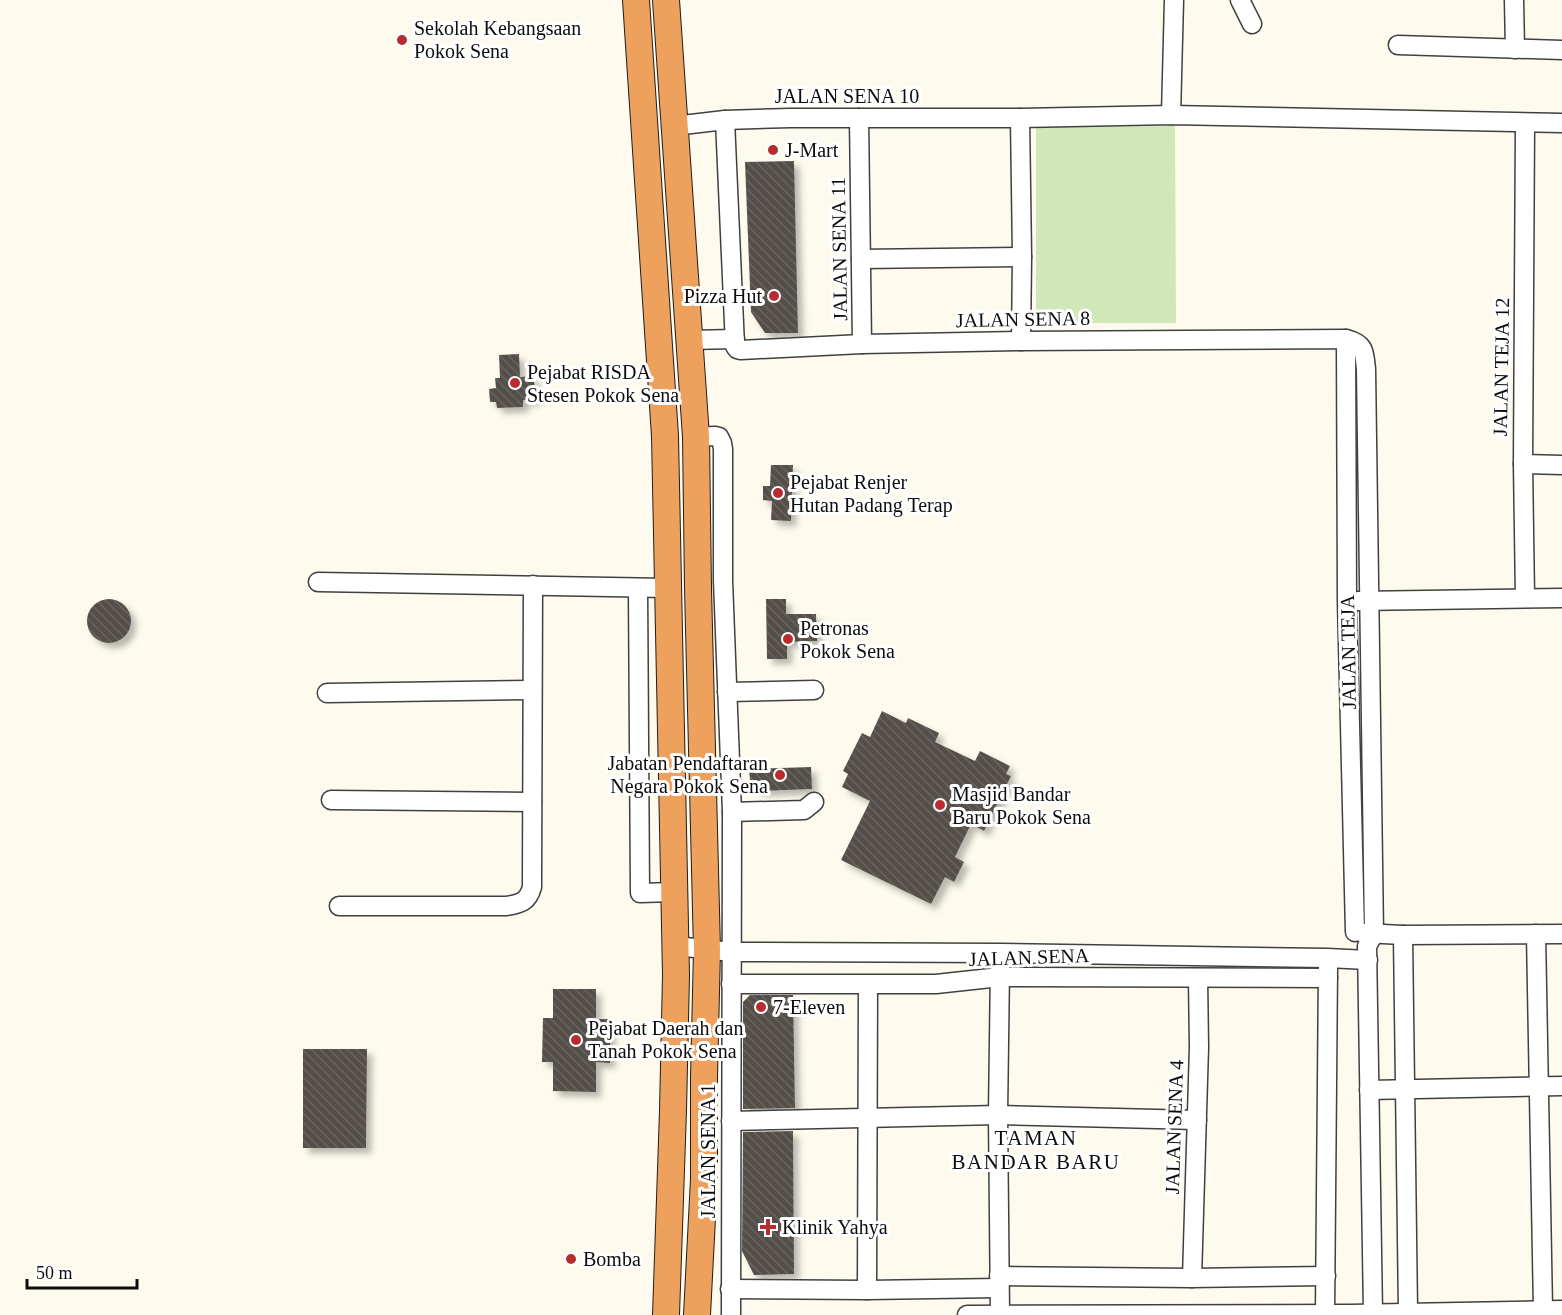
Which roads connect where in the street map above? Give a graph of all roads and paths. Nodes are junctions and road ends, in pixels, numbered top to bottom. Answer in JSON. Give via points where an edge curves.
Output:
{"nodes":[{"id":1,"x":636,"y":0,"type":"edge"},
{"id":2,"x":666,"y":0,"type":"edge"},
{"id":3,"x":1174,"y":0,"type":"edge"},
{"id":4,"x":1240,"y":0,"type":"edge"},
{"id":5,"x":1514,"y":0,"type":"edge"},
{"id":6,"x":1252,"y":24,"type":"dead end"},
{"id":7,"x":1398,"y":45,"type":"dead end"},
{"id":8,"x":1515,"y":49,"type":"junction"},
{"id":9,"x":1562,"y":50,"type":"edge"},
{"id":10,"x":1171,"y":115,"type":"junction"},
{"id":11,"x":859,"y":117,"type":"junction"},
{"id":12,"x":1020,"y":118,"type":"junction"},
{"id":13,"x":725,"y":120,"type":"junction"},
{"id":14,"x":1562,"y":123,"type":"edge"},
{"id":15,"x":674,"y":126,"type":"junction"},
{"id":16,"x":1525,"y":130,"type":"junction"},
{"id":17,"x":1022,"y":257,"type":"junction"},
{"id":18,"x":861,"y":259,"type":"junction"},
{"id":19,"x":735,"y":339,"type":"junction"},
{"id":20,"x":1346,"y":339,"type":"junction"},
{"id":21,"x":689,"y":340,"type":"junction"},
{"id":22,"x":1021,"y":341,"type":"junction"},
{"id":23,"x":862,"y":344,"type":"junction"},
{"id":24,"x":696,"y":437,"type":"junction"},
{"id":25,"x":1523,"y":464,"type":"junction"},
{"id":26,"x":1562,"y":465,"type":"edge"},
{"id":27,"x":318,"y":582,"type":"dead end"},
{"id":28,"x":532,"y":585,"type":"junction"},
{"id":29,"x":638,"y":588,"type":"junction"},
{"id":30,"x":668,"y":588,"type":"junction"},
{"id":31,"x":1525,"y":598,"type":"junction"},
{"id":32,"x":1562,"y":598,"type":"edge"},
{"id":33,"x":1347,"y":601,"type":"junction"},
{"id":34,"x":1370,"y":601,"type":"junction"},
{"id":35,"x":724,"y":604,"type":"junction"},
{"id":36,"x":698,"y":605,"type":"junction"},
{"id":37,"x":728,"y":669,"type":"junction"},
{"id":38,"x":700,"y":670,"type":"junction"},
{"id":39,"x":532,"y":690,"type":"junction"},
{"id":40,"x":814,"y":690,"type":"dead end"},
{"id":41,"x":727,"y":692,"type":"junction"},
{"id":42,"x":327,"y":693,"type":"dead end"},
{"id":43,"x":640,"y":756,"type":"junction"},
{"id":44,"x":671,"y":757,"type":"junction"},
{"id":45,"x":331,"y":800,"type":"dead end"},
{"id":46,"x":532,"y":802,"type":"junction"},
{"id":47,"x":814,"y":802,"type":"dead end"},
{"id":48,"x":732,"y":812,"type":"junction"},
{"id":49,"x":674,"y":892,"type":"junction"},
{"id":50,"x":339,"y":906,"type":"dead end"},
{"id":51,"x":1536,"y":934,"type":"junction"},
{"id":52,"x":1562,"y":934,"type":"edge"},
{"id":53,"x":1403,"y":935,"type":"junction"},
{"id":54,"x":1366,"y":943,"type":"junction"},
{"id":55,"x":676,"y":946,"type":"junction"},
{"id":56,"x":720,"y":951,"type":"junction"},
{"id":57,"x":1000,"y":953,"type":"junction"},
{"id":58,"x":1328,"y":958,"type":"junction"},
{"id":59,"x":1000,"y":977,"type":"junction"},
{"id":60,"x":1198,"y":978,"type":"junction"},
{"id":61,"x":1328,"y":978,"type":"junction"},
{"id":62,"x":731,"y":984,"type":"junction"},
{"id":63,"x":868,"y":985,"type":"junction"},
{"id":64,"x":1562,"y":1086,"type":"edge"},
{"id":65,"x":1539,"y":1087,"type":"junction"},
{"id":66,"x":1406,"y":1089,"type":"junction"},
{"id":67,"x":1369,"y":1090,"type":"junction"},
{"id":68,"x":998,"y":1115,"type":"junction"},
{"id":69,"x":868,"y":1118,"type":"junction"},
{"id":70,"x":1197,"y":1120,"type":"junction"},
{"id":71,"x":731,"y":1121,"type":"junction"},
{"id":72,"x":1326,"y":1276,"type":"junction"},
{"id":73,"x":1192,"y":1278,"type":"junction"},
{"id":74,"x":999,"y":1282,"type":"junction"},
{"id":75,"x":730,"y":1289,"type":"junction"},
{"id":76,"x":867,"y":1290,"type":"junction"},
{"id":77,"x":1543,"y":1310,"type":"junction"},
{"id":78,"x":1562,"y":1310,"type":"edge"},
{"id":79,"x":1408,"y":1312,"type":"junction"},
{"id":80,"x":1325,"y":1313,"type":"junction"},
{"id":81,"x":1373,"y":1313,"type":"junction"},
{"id":82,"x":1000,"y":1314,"type":"edge"},
{"id":83,"x":1350,"y":1314,"type":"edge"},
{"id":84,"x":666,"y":1315,"type":"edge"},
{"id":85,"x":697,"y":1315,"type":"edge"},
{"id":86,"x":731,"y":1315,"type":"edge"},
{"id":87,"x":967,"y":1315,"type":"edge"}],
"edges":[{"from":1,"to":30,"type":"highway","via":[[665,436]]},
{"from":2,"to":15,"type":"highway"},
{"from":3,"to":10,"type":"street"},
{"from":4,"to":6,"type":"street"},
{"from":5,"to":8,"type":"street"},
{"from":7,"to":8,"type":"street"},
{"from":8,"to":9,"type":"street"},
{"from":10,"to":12,"type":"street","name":"JALAN SENA 10"},
{"from":10,"to":16,"type":"street","name":"JALAN SENA 10"},
{"from":11,"to":12,"type":"street","name":"JALAN SENA 10"},
{"from":11,"to":13,"type":"street","name":"JALAN SENA 10"},
{"from":11,"to":18,"type":"street","name":"JALAN SENA 11"},
{"from":12,"to":17,"type":"street"},
{"from":13,"to":15,"type":"street","name":"JALAN SENA 10"},
{"from":13,"to":19,"type":"street"},
{"from":14,"to":16,"type":"street","name":"JALAN SENA 10"},
{"from":15,"to":21,"type":"highway"},
{"from":16,"to":25,"type":"street","name":"JALAN TEJA 12"},
{"from":17,"to":18,"type":"street"},
{"from":17,"to":22,"type":"street"},
{"from":18,"to":23,"type":"street","name":"JALAN SENA 11"},
{"from":19,"to":21,"type":"street"},
{"from":19,"to":23,"type":"street","name":"JALAN SENA 8","via":[[735,346],[741,350]]},
{"from":20,"to":22,"type":"street","name":"JALAN SENA 8"},
{"from":20,"to":33,"type":"street","name":"JALAN TEJA"},
{"from":20,"to":34,"type":"street","name":"JALAN TEJA","via":[[1359,344],[1364,351],[1366,369]]},
{"from":21,"to":24,"type":"highway"},
{"from":22,"to":23,"type":"street","name":"JALAN SENA 8"},
{"from":24,"to":35,"type":"street","name":"JALAN SENA 1","via":[[715,436],[722,443]]},
{"from":24,"to":36,"type":"highway"},
{"from":25,"to":26,"type":"street"},
{"from":25,"to":31,"type":"street","name":"JALAN TEJA 12"},
{"from":27,"to":28,"type":"street"},
{"from":28,"to":29,"type":"street"},
{"from":28,"to":39,"type":"street"},
{"from":29,"to":30,"type":"street"},
{"from":29,"to":43,"type":"street"},
{"from":30,"to":44,"type":"highway"},
{"from":31,"to":32,"type":"street"},
{"from":31,"to":34,"type":"street"},
{"from":33,"to":34,"type":"street"},
{"from":33,"to":54,"type":"street","name":"JALAN TEJA"},
{"from":34,"to":54,"type":"street","name":"JALAN TEJA"},
{"from":35,"to":36,"type":"street"},
{"from":35,"to":37,"type":"street","name":"JALAN SENA 1"},
{"from":36,"to":38,"type":"highway"},
{"from":37,"to":38,"type":"street"},
{"from":37,"to":41,"type":"street","name":"JALAN SENA 1"},
{"from":38,"to":56,"type":"highway"},
{"from":39,"to":42,"type":"street"},
{"from":39,"to":46,"type":"street"},
{"from":40,"to":41,"type":"street"},
{"from":41,"to":48,"type":"street","name":"JALAN SENA 1"},
{"from":43,"to":44,"type":"street"},
{"from":43,"to":49,"type":"street","via":[[640,893]]},
{"from":44,"to":49,"type":"highway"},
{"from":45,"to":46,"type":"street"},
{"from":46,"to":50,"type":"street","via":[[532,887],[520,904]]},
{"from":47,"to":48,"type":"street","via":[[804,810]]},
{"from":48,"to":56,"type":"street","name":"JALAN SENA 1"},
{"from":49,"to":55,"type":"highway"},
{"from":51,"to":52,"type":"street"},
{"from":51,"to":53,"type":"street"},
{"from":51,"to":65,"type":"street"},
{"from":53,"to":54,"type":"street"},
{"from":53,"to":66,"type":"street"},
{"from":54,"to":58,"type":"street"},
{"from":54,"to":67,"type":"street"},
{"from":55,"to":56,"type":"street"},
{"from":55,"to":84,"type":"highway"},
{"from":56,"to":57,"type":"street"},
{"from":56,"to":62,"type":"street","name":"JALAN SENA 1"},
{"from":56,"to":85,"type":"highway","via":[[704,1077]]},
{"from":57,"to":58,"type":"street"},
{"from":57,"to":59,"type":"street"},
{"from":58,"to":61,"type":"street"},
{"from":59,"to":60,"type":"street","name":"JALAN SENA"},
{"from":59,"to":63,"type":"street","name":"JALAN SENA","via":[[936,984]]},
{"from":59,"to":68,"type":"street"},
{"from":60,"to":61,"type":"street","name":"JALAN SENA"},
{"from":60,"to":70,"type":"street","name":"JALAN SENA 4"},
{"from":61,"to":72,"type":"street"},
{"from":62,"to":63,"type":"street","name":"JALAN SENA"},
{"from":62,"to":71,"type":"street","name":"JALAN SENA 1"},
{"from":63,"to":69,"type":"street"},
{"from":64,"to":65,"type":"street"},
{"from":65,"to":66,"type":"street"},
{"from":65,"to":77,"type":"street"},
{"from":66,"to":67,"type":"street"},
{"from":66,"to":79,"type":"street"},
{"from":67,"to":81,"type":"street"},
{"from":68,"to":69,"type":"street"},
{"from":68,"to":70,"type":"street"},
{"from":68,"to":74,"type":"street"},
{"from":69,"to":71,"type":"street"},
{"from":69,"to":76,"type":"street"},
{"from":70,"to":73,"type":"street","name":"JALAN SENA 4"},
{"from":71,"to":75,"type":"street","name":"JALAN SENA 1"},
{"from":72,"to":73,"type":"street"},
{"from":72,"to":80,"type":"street"},
{"from":73,"to":74,"type":"street"},
{"from":74,"to":76,"type":"street"},
{"from":74,"to":82,"type":"street"},
{"from":75,"to":76,"type":"street"},
{"from":75,"to":86,"type":"street","name":"JALAN SENA 1"},
{"from":77,"to":78,"type":"street"},
{"from":77,"to":79,"type":"street"},
{"from":79,"to":81,"type":"street"},
{"from":80,"to":82,"type":"street"},
{"from":80,"to":83,"type":"street"},
{"from":81,"to":83,"type":"street"},
{"from":82,"to":87,"type":"street"}]}
